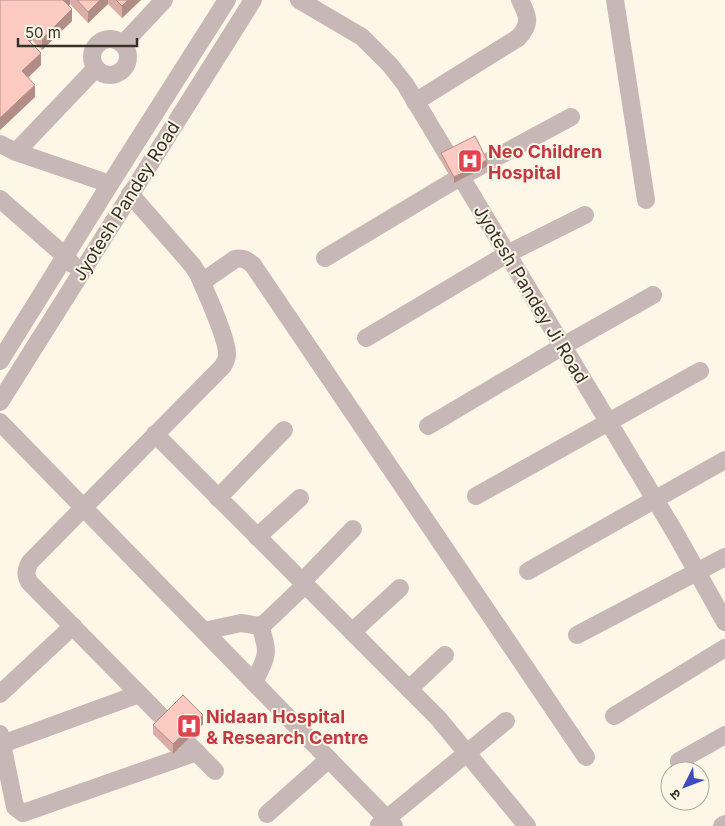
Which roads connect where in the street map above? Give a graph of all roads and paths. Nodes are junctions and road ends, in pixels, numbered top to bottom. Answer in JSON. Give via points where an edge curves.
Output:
{"nodes":[{"id":1,"x":164,"y":0,"type":"edge"},
{"id":2,"x":228,"y":0,"type":"edge"},
{"id":3,"x":253,"y":0,"type":"edge"},
{"id":4,"x":299,"y":0,"type":"edge"},
{"id":5,"x":520,"y":0,"type":"edge"},
{"id":6,"x":614,"y":0,"type":"edge"},
{"id":7,"x":123,"y":44,"type":"junction"},
{"id":8,"x":96,"y":68,"type":"junction"},
{"id":9,"x":415,"y":102,"type":"junction"},
{"id":10,"x":571,"y":118,"type":"dead end"},
{"id":11,"x":0,"y":144,"type":"edge"},
{"id":12,"x":16,"y":152,"type":"junction"},
{"id":13,"x":460,"y":177,"type":"junction"},
{"id":14,"x":110,"y":184,"type":"junction"},
{"id":15,"x":130,"y":194,"type":"junction"},
{"id":16,"x":646,"y":200,"type":"dead end"},
{"id":17,"x":3,"y":207,"type":"edge"},
{"id":18,"x":585,"y":215,"type":"dead end"},
{"id":19,"x":507,"y":254,"type":"junction"},
{"id":20,"x":65,"y":256,"type":"junction"},
{"id":21,"x":325,"y":258,"type":"dead end"},
{"id":22,"x":80,"y":274,"type":"junction"},
{"id":23,"x":202,"y":282,"type":"junction"},
{"id":24,"x":653,"y":295,"type":"dead end"},
{"id":25,"x":366,"y":338,"type":"dead end"},
{"id":26,"x":562,"y":346,"type":"junction"},
{"id":27,"x":0,"y":361,"type":"edge"},
{"id":28,"x":700,"y":371,"type":"dead end"},
{"id":29,"x":0,"y":402,"type":"edge"},
{"id":30,"x":0,"y":422,"type":"edge"},
{"id":31,"x":608,"y":422,"type":"junction"},
{"id":32,"x":428,"y":426,"type":"dead end"},
{"id":33,"x":284,"y":430,"type":"dead end"},
{"id":34,"x":155,"y":434,"type":"junction"},
{"id":35,"x":725,"y":460,"type":"edge"},
{"id":36,"x":476,"y":496,"type":"dead end"},
{"id":37,"x":218,"y":498,"type":"junction"},
{"id":38,"x":300,"y":498,"type":"dead end"},
{"id":39,"x":656,"y":500,"type":"junction"},
{"id":40,"x":83,"y":507,"type":"junction"},
{"id":41,"x":353,"y":529,"type":"dead end"},
{"id":42,"x":257,"y":537,"type":"junction"},
{"id":43,"x":725,"y":558,"type":"edge"},
{"id":44,"x":528,"y":571,"type":"dead end"},
{"id":45,"x":697,"y":572,"type":"junction"},
{"id":46,"x":303,"y":583,"type":"junction"},
{"id":47,"x":400,"y":588,"type":"dead end"},
{"id":48,"x":725,"y":622,"type":"edge"},
{"id":49,"x":73,"y":626,"type":"junction"},
{"id":50,"x":260,"y":626,"type":"junction"},
{"id":51,"x":204,"y":631,"type":"junction"},
{"id":52,"x":352,"y":632,"type":"junction"},
{"id":53,"x":577,"y":635,"type":"dead end"},
{"id":54,"x":725,"y":648,"type":"edge"},
{"id":55,"x":445,"y":655,"type":"dead end"},
{"id":56,"x":254,"y":682,"type":"junction"},
{"id":57,"x":409,"y":689,"type":"junction"},
{"id":58,"x":0,"y":694,"type":"edge"},
{"id":59,"x":139,"y":694,"type":"junction"},
{"id":60,"x":614,"y":716,"type":"dead end"},
{"id":61,"x":506,"y":721,"type":"dead end"},
{"id":62,"x":725,"y":734,"type":"edge"},
{"id":63,"x":1,"y":739,"type":"edge"},
{"id":64,"x":197,"y":752,"type":"junction"},
{"id":65,"x":467,"y":752,"type":"junction"},
{"id":66,"x":586,"y":757,"type":"dead end"},
{"id":67,"x":329,"y":759,"type":"junction"},
{"id":68,"x":679,"y":761,"type":"dead end"},
{"id":69,"x":215,"y":770,"type":"dead end"},
{"id":70,"x":267,"y":814,"type":"dead end"},
{"id":71,"x":518,"y":823,"type":"edge"},
{"id":72,"x":386,"y":824,"type":"edge"}],
"edges":[{"from":1,"to":7,"type":"street"},
{"from":2,"to":14,"type":"street","name":"Jyotesh Pandey Road"},
{"from":3,"to":15,"type":"street","name":"Jyotesh Pandey Road"},
{"from":4,"to":9,"type":"street","name":"Jyotesh Pandey Ji Road","via":[[362,37],[390,65]]},
{"from":5,"to":9,"type":"street","via":[[528,23],[518,38]]},
{"from":6,"to":16,"type":"street"},
{"from":7,"to":8,"type":"street","via":[[112,39],[101,41],[92,56]]},
{"from":7,"to":8,"type":"street","via":[[128,60],[122,70],[112,75]]},
{"from":8,"to":12,"type":"street"},
{"from":9,"to":13,"type":"street","name":"Jyotesh Pandey Ji Road"},
{"from":10,"to":13,"type":"street"},
{"from":11,"to":12,"type":"street"},
{"from":12,"to":14,"type":"street"},
{"from":13,"to":19,"type":"street","name":"Jyotesh Pandey Ji Road"},
{"from":13,"to":21,"type":"street"},
{"from":14,"to":20,"type":"street","name":"Jyotesh Pandey Road"},
{"from":15,"to":22,"type":"street","name":"Jyotesh Pandey Road"},
{"from":15,"to":23,"type":"street","via":[[193,266]]},
{"from":17,"to":20,"type":"street"},
{"from":18,"to":19,"type":"street"},
{"from":19,"to":25,"type":"street"},
{"from":19,"to":26,"type":"street","name":"Jyotesh Pandey Ji Road"},
{"from":20,"to":22,"type":"street"},
{"from":20,"to":27,"type":"street","name":"Jyotesh Pandey Road"},
{"from":22,"to":29,"type":"street","name":"Jyotesh Pandey Road"},
{"from":23,"to":34,"type":"street","via":[[224,337],[227,358],[223,366]]},
{"from":23,"to":66,"type":"street","via":[[235,259],[241,258],[254,265]]},
{"from":24,"to":26,"type":"street"},
{"from":26,"to":31,"type":"street","name":"Jyotesh Pandey Ji Road"},
{"from":26,"to":32,"type":"street"},
{"from":28,"to":31,"type":"street"},
{"from":30,"to":40,"type":"street"},
{"from":31,"to":36,"type":"street"},
{"from":31,"to":39,"type":"street","name":"Jyotesh Pandey Ji Road"},
{"from":33,"to":37,"type":"street"},
{"from":34,"to":37,"type":"street"},
{"from":34,"to":40,"type":"street"},
{"from":35,"to":39,"type":"street"},
{"from":37,"to":42,"type":"street"},
{"from":38,"to":42,"type":"street"},
{"from":39,"to":44,"type":"street"},
{"from":39,"to":45,"type":"street","name":"Jyotesh Pandey Ji Road"},
{"from":40,"to":49,"type":"street","via":[[30,562],[26,575]]},
{"from":40,"to":51,"type":"street"},
{"from":41,"to":46,"type":"street"},
{"from":42,"to":46,"type":"street"},
{"from":43,"to":45,"type":"street"},
{"from":45,"to":48,"type":"street","name":"Jyotesh Pandey Ji Road"},
{"from":45,"to":53,"type":"street"},
{"from":46,"to":50,"type":"street"},
{"from":46,"to":52,"type":"street"},
{"from":47,"to":52,"type":"street"},
{"from":49,"to":58,"type":"street"},
{"from":49,"to":59,"type":"street"},
{"from":50,"to":51,"type":"street","via":[[241,623]]},
{"from":50,"to":56,"type":"street","via":[[266,644],[266,659]]},
{"from":51,"to":56,"type":"street"},
{"from":52,"to":57,"type":"street"},
{"from":54,"to":60,"type":"street"},
{"from":55,"to":57,"type":"street"},
{"from":56,"to":67,"type":"street"},
{"from":57,"to":65,"type":"street"},
{"from":59,"to":63,"type":"street"},
{"from":59,"to":64,"type":"street"},
{"from":61,"to":65,"type":"street"},
{"from":62,"to":68,"type":"street"},
{"from":63,"to":64,"type":"street","via":[[15,807],[23,813]]},
{"from":64,"to":69,"type":"street"},
{"from":65,"to":71,"type":"street"},
{"from":65,"to":72,"type":"street"},
{"from":67,"to":70,"type":"street"},
{"from":67,"to":72,"type":"street"}]}
